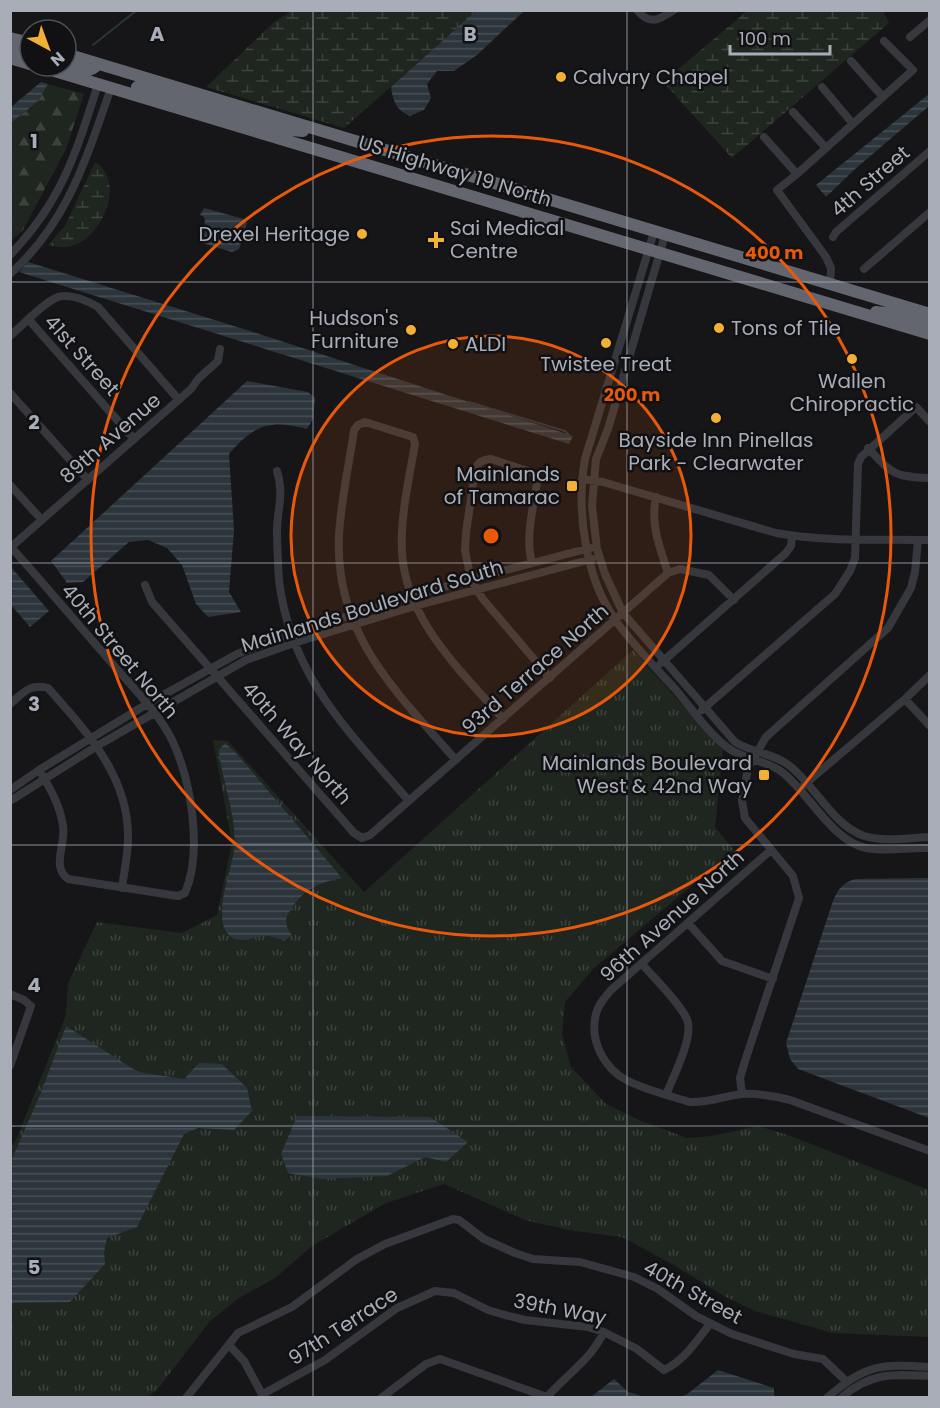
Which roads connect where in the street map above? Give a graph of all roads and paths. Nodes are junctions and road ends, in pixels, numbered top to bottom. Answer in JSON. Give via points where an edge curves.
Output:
{"nodes":[{"id":1,"x":637,"y":10,"type":"edge"},
{"id":2,"x":674,"y":10,"type":"edge"},
{"id":3,"x":930,"y":20,"type":"edge"},
{"id":4,"x":910,"y":37,"type":"dead end"},
{"id":5,"x":884,"y":42,"type":"dead end"},
{"id":6,"x":78,"y":58,"type":"edge"},
{"id":7,"x":851,"y":61,"type":"dead end"},
{"id":8,"x":98,"y":64,"type":"junction"},
{"id":9,"x":78,"y":68,"type":"edge"},
{"id":10,"x":78,"y":78,"type":"edge"},
{"id":11,"x":104,"y":86,"type":"junction"},
{"id":12,"x":822,"y":87,"type":"dead end"},
{"id":13,"x":884,"y":97,"type":"junction"},
{"id":14,"x":794,"y":112,"type":"dead end"},
{"id":15,"x":854,"y":124,"type":"junction"},
{"id":16,"x":331,"y":134,"type":"junction"},
{"id":17,"x":764,"y":137,"type":"dead end"},
{"id":18,"x":826,"y":148,"type":"junction"},
{"id":19,"x":930,"y":151,"type":"edge"},
{"id":20,"x":342,"y":157,"type":"junction"},
{"id":21,"x":797,"y":174,"type":"junction"},
{"id":22,"x":480,"y":178,"type":"junction"},
{"id":23,"x":930,"y":212,"type":"edge"},
{"id":24,"x":660,"y":234,"type":"junction"},
{"id":25,"x":27,"y":236,"type":"junction"},
{"id":26,"x":833,"y":237,"type":"dead end"},
{"id":27,"x":39,"y":245,"type":"junction"},
{"id":28,"x":654,"y":252,"type":"junction"},
{"id":29,"x":10,"y":255,"type":"edge"},
{"id":30,"x":864,"y":269,"type":"dead end"},
{"id":31,"x":10,"y":274,"type":"edge"},
{"id":32,"x":827,"y":284,"type":"junction"},
{"id":33,"x":788,"y":292,"type":"junction"},
{"id":34,"x":842,"y":308,"type":"junction"},
{"id":35,"x":930,"y":314,"type":"edge"},
{"id":36,"x":29,"y":320,"type":"junction"},
{"id":37,"x":930,"y":324,"type":"edge"},
{"id":38,"x":930,"y":334,"type":"edge"},
{"id":39,"x":10,"y":336,"type":"edge"},
{"id":40,"x":220,"y":349,"type":"dead end"},
{"id":41,"x":10,"y":393,"type":"edge"},
{"id":42,"x":179,"y":400,"type":"junction"},
{"id":43,"x":930,"y":422,"type":"edge"},
{"id":44,"x":134,"y":439,"type":"junction"},
{"id":45,"x":868,"y":448,"type":"junction"},
{"id":46,"x":277,"y":471,"type":"dead end"},
{"id":47,"x":930,"y":478,"type":"edge"},
{"id":48,"x":582,"y":479,"type":"junction"},
{"id":49,"x":88,"y":480,"type":"junction"},
{"id":50,"x":594,"y":481,"type":"junction"},
{"id":51,"x":10,"y":485,"type":"edge"},
{"id":52,"x":656,"y":497,"type":"junction"},
{"id":53,"x":42,"y":520,"type":"junction"},
{"id":54,"x":792,"y":536,"type":"junction"},
{"id":55,"x":856,"y":538,"type":"junction"},
{"id":56,"x":918,"y":540,"type":"junction"},
{"id":57,"x":930,"y":540,"type":"edge"},
{"id":58,"x":596,"y":546,"type":"junction"},
{"id":59,"x":11,"y":547,"type":"edge"},
{"id":60,"x":586,"y":549,"type":"junction"},
{"id":61,"x":600,"y":557,"type":"junction"},
{"id":62,"x":589,"y":559,"type":"junction"},
{"id":63,"x":532,"y":563,"type":"junction"},
{"id":64,"x":668,"y":573,"type":"junction"},
{"id":65,"x":471,"y":579,"type":"junction"},
{"id":66,"x":145,"y":585,"type":"dead end"},
{"id":67,"x":475,"y":589,"type":"junction"},
{"id":68,"x":411,"y":597,"type":"junction"},
{"id":69,"x":734,"y":600,"type":"junction"},
{"id":70,"x":415,"y":606,"type":"junction"},
{"id":71,"x":623,"y":613,"type":"junction"},
{"id":72,"x":351,"y":615,"type":"junction"},
{"id":73,"x":615,"y":620,"type":"junction"},
{"id":74,"x":355,"y":624,"type":"junction"},
{"id":75,"x":291,"y":634,"type":"junction"},
{"id":76,"x":294,"y":643,"type":"junction"},
{"id":77,"x":663,"y":661,"type":"junction"},
{"id":78,"x":210,"y":668,"type":"junction"},
{"id":79,"x":656,"y":668,"type":"junction"},
{"id":80,"x":930,"y":675,"type":"edge"},
{"id":81,"x":217,"y":676,"type":"junction"},
{"id":82,"x":550,"y":678,"type":"junction"},
{"id":83,"x":905,"y":699,"type":"junction"},
{"id":84,"x":10,"y":704,"type":"edge"},
{"id":85,"x":147,"y":704,"type":"junction"},
{"id":86,"x":705,"y":708,"type":"junction"},
{"id":87,"x":154,"y":713,"type":"junction"},
{"id":88,"x":697,"y":715,"type":"junction"},
{"id":89,"x":503,"y":719,"type":"junction"},
{"id":90,"x":930,"y":726,"type":"edge"},
{"id":91,"x":92,"y":738,"type":"junction"},
{"id":92,"x":97,"y":746,"type":"junction"},
{"id":93,"x":754,"y":755,"type":"junction"},
{"id":94,"x":456,"y":760,"type":"junction"},
{"id":95,"x":39,"y":770,"type":"junction"},
{"id":96,"x":44,"y":779,"type":"junction"},
{"id":97,"x":808,"y":783,"type":"junction"},
{"id":98,"x":10,"y":789,"type":"edge"},
{"id":99,"x":800,"y":789,"type":"junction"},
{"id":100,"x":10,"y":801,"type":"edge"},
{"id":101,"x":409,"y":801,"type":"junction"},
{"id":102,"x":930,"y":837,"type":"edge"},
{"id":103,"x":362,"y":838,"type":"joint"},
{"id":104,"x":930,"y":848,"type":"edge"},
{"id":105,"x":771,"y":850,"type":"junction"},
{"id":106,"x":122,"y":888,"type":"junction"},
{"id":107,"x":688,"y":923,"type":"junction"},
{"id":108,"x":642,"y":964,"type":"junction"},
{"id":109,"x":773,"y":979,"type":"junction"},
{"id":110,"x":10,"y":994,"type":"edge"},
{"id":111,"x":11,"y":1062,"type":"edge"},
{"id":112,"x":741,"y":1094,"type":"junction"},
{"id":113,"x":666,"y":1095,"type":"junction"},
{"id":114,"x":930,"y":1151,"type":"edge"},
{"id":115,"x":444,"y":1291,"type":"joint"},
{"id":116,"x":710,"y":1324,"type":"junction"},
{"id":117,"x":604,"y":1332,"type":"junction"},
{"id":118,"x":229,"y":1345,"type":"junction"},
{"id":119,"x":930,"y":1367,"type":"edge"},
{"id":120,"x":930,"y":1376,"type":"edge"},
{"id":121,"x":846,"y":1381,"type":"junction"},
{"id":122,"x":264,"y":1396,"type":"edge"},
{"id":123,"x":547,"y":1397,"type":"edge"},
{"id":124,"x":186,"y":1398,"type":"edge"},
{"id":125,"x":381,"y":1398,"type":"edge"},
{"id":126,"x":827,"y":1398,"type":"edge"},
{"id":127,"x":841,"y":1398,"type":"edge"}],
"edges":[{"from":1,"to":2,"type":"street","via":[[650,21]]},
{"from":3,"to":4,"type":"street"},
{"from":5,"to":13,"type":"street","via":[[913,70]]},
{"from":6,"to":8,"type":"highway","name":"US Highway 19 North"},
{"from":7,"to":13,"type":"street"},
{"from":8,"to":9,"type":"highway","via":[[87,71]]},
{"from":8,"to":16,"type":"highway","name":"US Highway 19 North"},
{"from":10,"to":11,"type":"highway","name":"US Highway 19 North"},
{"from":11,"to":16,"type":"highway","via":[[126,84],[280,129]]},
{"from":11,"to":20,"type":"highway","name":"US Highway 19 North"},
{"from":11,"to":25,"type":"street","via":[[62,184]]},
{"from":11,"to":27,"type":"street","via":[[74,189]]},
{"from":12,"to":15,"type":"street"},
{"from":13,"to":15,"type":"street"},
{"from":14,"to":18,"type":"street"},
{"from":15,"to":18,"type":"street"},
{"from":16,"to":22,"type":"highway","name":"US Highway 19 North"},
{"from":17,"to":21,"type":"street"},
{"from":18,"to":21,"type":"street"},
{"from":19,"to":26,"type":"street","name":"4th Street"},
{"from":20,"to":22,"type":"highway","via":[[362,157],[464,187]]},
{"from":20,"to":28,"type":"highway","name":"US Highway 19 North"},
{"from":21,"to":32,"type":"street","via":[[777,190],[826,257],[831,268]]},
{"from":22,"to":24,"type":"highway","name":"US Highway 19 North"},
{"from":23,"to":30,"type":"street"},
{"from":24,"to":28,"type":"street"},
{"from":24,"to":32,"type":"highway","name":"US Highway 19 North"},
{"from":25,"to":27,"type":"street"},
{"from":25,"to":29,"type":"street"},
{"from":27,"to":31,"type":"street"},
{"from":28,"to":33,"type":"highway","name":"US Highway 19 North"},
{"from":28,"to":48,"type":"street","via":[[585,459]]},
{"from":28,"to":50,"type":"street","via":[[608,429],[596,459]]},
{"from":32,"to":33,"type":"highway","via":[[795,283]]},
{"from":32,"to":35,"type":"highway","name":"US Highway 19 North"},
{"from":33,"to":34,"type":"highway","name":"US Highway 19 North"},
{"from":34,"to":37,"type":"highway","via":[[903,315]]},
{"from":34,"to":38,"type":"highway","name":"US Highway 19 North"},
{"from":36,"to":39,"type":"street"},
{"from":36,"to":42,"type":"street","via":[[58,297],[69,296],[98,307]]},
{"from":36,"to":44,"type":"street","name":"41st Street"},
{"from":40,"to":42,"type":"street","name":"89th Avenue","via":[[218,361]]},
{"from":41,"to":49,"type":"street"},
{"from":42,"to":44,"type":"street","name":"89th Avenue"},
{"from":43,"to":45,"type":"street","via":[[916,407]]},
{"from":44,"to":49,"type":"street","name":"89th Avenue"},
{"from":45,"to":47,"type":"street","via":[[900,476]]},
{"from":45,"to":55,"type":"street","via":[[858,464]]},
{"from":46,"to":75,"type":"street","via":[[282,487],[277,529],[279,578]]},
{"from":48,"to":50,"type":"street"},
{"from":48,"to":60,"type":"street"},
{"from":49,"to":53,"type":"street","name":"89th Avenue"},
{"from":50,"to":52,"type":"street"},
{"from":50,"to":58,"type":"street"},
{"from":51,"to":53,"type":"street"},
{"from":52,"to":54,"type":"street"},
{"from":52,"to":64,"type":"street","via":[[653,514]]},
{"from":53,"to":59,"type":"street","name":"89th Avenue"},
{"from":54,"to":55,"type":"street"},
{"from":54,"to":69,"type":"street","via":[[786,554]]},
{"from":55,"to":56,"type":"street"},
{"from":55,"to":86,"type":"street","via":[[855,558],[835,594]]},
{"from":56,"to":57,"type":"street"},
{"from":56,"to":93,"type":"street","via":[[911,588],[888,628],[766,737]]},
{"from":58,"to":60,"type":"street","name":"Mainlands Boulevard South"},
{"from":58,"to":61,"type":"street"},
{"from":59,"to":85,"type":"street","name":"40th Street North"},
{"from":60,"to":62,"type":"street"},
{"from":60,"to":63,"type":"street","name":"Mainlands Boulevard South"},
{"from":61,"to":62,"type":"street","name":"Mainlands Boulevard South"},
{"from":61,"to":71,"type":"street"},
{"from":62,"to":67,"type":"street","name":"Mainlands Boulevard South"},
{"from":62,"to":73,"type":"street"},
{"from":63,"to":65,"type":"street","name":"Mainlands Boulevard South"},
{"from":63,"to":65,"type":"street","via":[[529,539],[536,477],[531,472],[484,459],[475,470],[466,533]]},
{"from":64,"to":69,"type":"street","via":[[680,569],[709,575]]},
{"from":64,"to":71,"type":"street","name":"93rd Terrace North"},
{"from":65,"to":67,"type":"street"},
{"from":65,"to":68,"type":"street","name":"Mainlands Boulevard South"},
{"from":66,"to":78,"type":"street","name":"40th Way North","via":[[152,602]]},
{"from":67,"to":70,"type":"street","name":"Mainlands Boulevard South"},
{"from":67,"to":82,"type":"street"},
{"from":68,"to":70,"type":"street"},
{"from":68,"to":72,"type":"street","name":"Mainlands Boulevard South"},
{"from":68,"to":72,"type":"street","via":[[402,555],[402,532],[415,444],[408,434],[365,422],[354,430],[339,534],[341,576]]},
{"from":69,"to":77,"type":"street"},
{"from":70,"to":74,"type":"street","name":"Mainlands Boulevard South"},
{"from":70,"to":89,"type":"street","via":[[441,648]]},
{"from":71,"to":73,"type":"street","name":"93rd Terrace North"},
{"from":71,"to":77,"type":"street"},
{"from":72,"to":74,"type":"street"},
{"from":72,"to":75,"type":"street","name":"Mainlands Boulevard South"},
{"from":73,"to":79,"type":"street"},
{"from":73,"to":82,"type":"street","name":"93rd Terrace North"},
{"from":74,"to":76,"type":"street","name":"Mainlands Boulevard South"},
{"from":74,"to":94,"type":"street","via":[[381,673]]},
{"from":75,"to":76,"type":"street"},
{"from":75,"to":78,"type":"street","name":"Mainlands Boulevard South"},
{"from":76,"to":81,"type":"street","name":"Mainlands Boulevard South","via":[[246,660]]},
{"from":76,"to":101,"type":"street","via":[[329,708]]},
{"from":77,"to":79,"type":"street"},
{"from":77,"to":86,"type":"street"},
{"from":78,"to":81,"type":"street","name":"40th Way North"},
{"from":78,"to":85,"type":"street","name":"Mainlands Boulevard South"},
{"from":79,"to":88,"type":"street"},
{"from":80,"to":83,"type":"street"},
{"from":81,"to":87,"type":"street","name":"Mainlands Boulevard South"},
{"from":81,"to":103,"type":"street","name":"40th Way North"},
{"from":82,"to":89,"type":"street","name":"93rd Terrace North"},
{"from":83,"to":90,"type":"street"},
{"from":83,"to":97,"type":"street"},
{"from":84,"to":91,"type":"street","via":[[30,687],[48,688]]},
{"from":85,"to":87,"type":"street","name":"40th Street North"},
{"from":85,"to":91,"type":"street","name":"Mainlands Boulevard South"},
{"from":86,"to":88,"type":"street"},
{"from":86,"to":93,"type":"street","via":[[735,742]]},
{"from":87,"to":92,"type":"street","name":"Mainlands Boulevard South"},
{"from":87,"to":106,"type":"street","name":"40th Street North","via":[[172,741],[190,805],[193,857],[189,885],[178,896]]},
{"from":88,"to":93,"type":"street","via":[[730,749]]},
{"from":89,"to":94,"type":"street","name":"93rd Terrace North"},
{"from":91,"to":92,"type":"street"},
{"from":91,"to":95,"type":"street","name":"Mainlands Boulevard South"},
{"from":92,"to":96,"type":"street","name":"Mainlands Boulevard South"},
{"from":92,"to":106,"type":"street","via":[[118,786],[126,814],[128,838]]},
{"from":93,"to":97,"type":"street","via":[[773,756]]},
{"from":93,"to":99,"type":"street"},
{"from":93,"to":105,"type":"street","via":[[748,768],[742,810]]},
{"from":94,"to":101,"type":"street","name":"93rd Terrace North"},
{"from":95,"to":96,"type":"street"},
{"from":95,"to":98,"type":"street","name":"Mainlands Boulevard South"},
{"from":96,"to":100,"type":"street","name":"Mainlands Boulevard South"},
{"from":96,"to":106,"type":"street","via":[[64,828],[59,868],[63,875]]},
{"from":97,"to":99,"type":"street"},
{"from":97,"to":102,"type":"street","via":[[853,831],[875,838]]},
{"from":99,"to":104,"type":"street","via":[[836,830],[856,845],[877,849]]},
{"from":101,"to":103,"type":"street","name":"93rd Terrace North"},
{"from":105,"to":107,"type":"street","name":"96th Avenue North"},
{"from":105,"to":109,"type":"street","via":[[793,876],[799,891]]},
{"from":107,"to":108,"type":"street","name":"96th Avenue North"},
{"from":107,"to":109,"type":"street","via":[[722,961]]},
{"from":108,"to":113,"type":"street","via":[[688,1022],[688,1035]]},
{"from":108,"to":113,"type":"street","name":"96th Avenue North","via":[[611,990],[596,1013],[595,1040],[599,1052],[617,1074]]},
{"from":109,"to":112,"type":"street","via":[[740,1078]]},
{"from":110,"to":111,"type":"street","via":[[31,1006]]},
{"from":112,"to":113,"type":"street","via":[[700,1102]]},
{"from":112,"to":114,"type":"street","via":[[790,1100]]},
{"from":115,"to":117,"type":"street","name":"39th Way","via":[[505,1315]]},
{"from":115,"to":122,"type":"street","name":"97th Terrace","via":[[435,1291],[397,1308],[325,1360]]},
{"from":116,"to":117,"type":"street","name":"39th Way","via":[[690,1350],[664,1370],[629,1344]]},
{"from":116,"to":118,"type":"street","name":"40th Street","via":[[634,1277],[589,1264],[515,1253],[453,1219],[372,1251],[292,1307],[238,1333]]},
{"from":116,"to":121,"type":"street","name":"40th Street","via":[[759,1344],[823,1359]]},
{"from":117,"to":123,"type":"street","via":[[588,1358]]},
{"from":118,"to":122,"type":"street","via":[[244,1361]]},
{"from":118,"to":124,"type":"street"},
{"from":119,"to":121,"type":"street","via":[[882,1366]]},
{"from":120,"to":127,"type":"street","via":[[873,1377]]},
{"from":121,"to":126,"type":"street"},
{"from":123,"to":125,"type":"street","via":[[447,1360],[426,1364]]}]}
